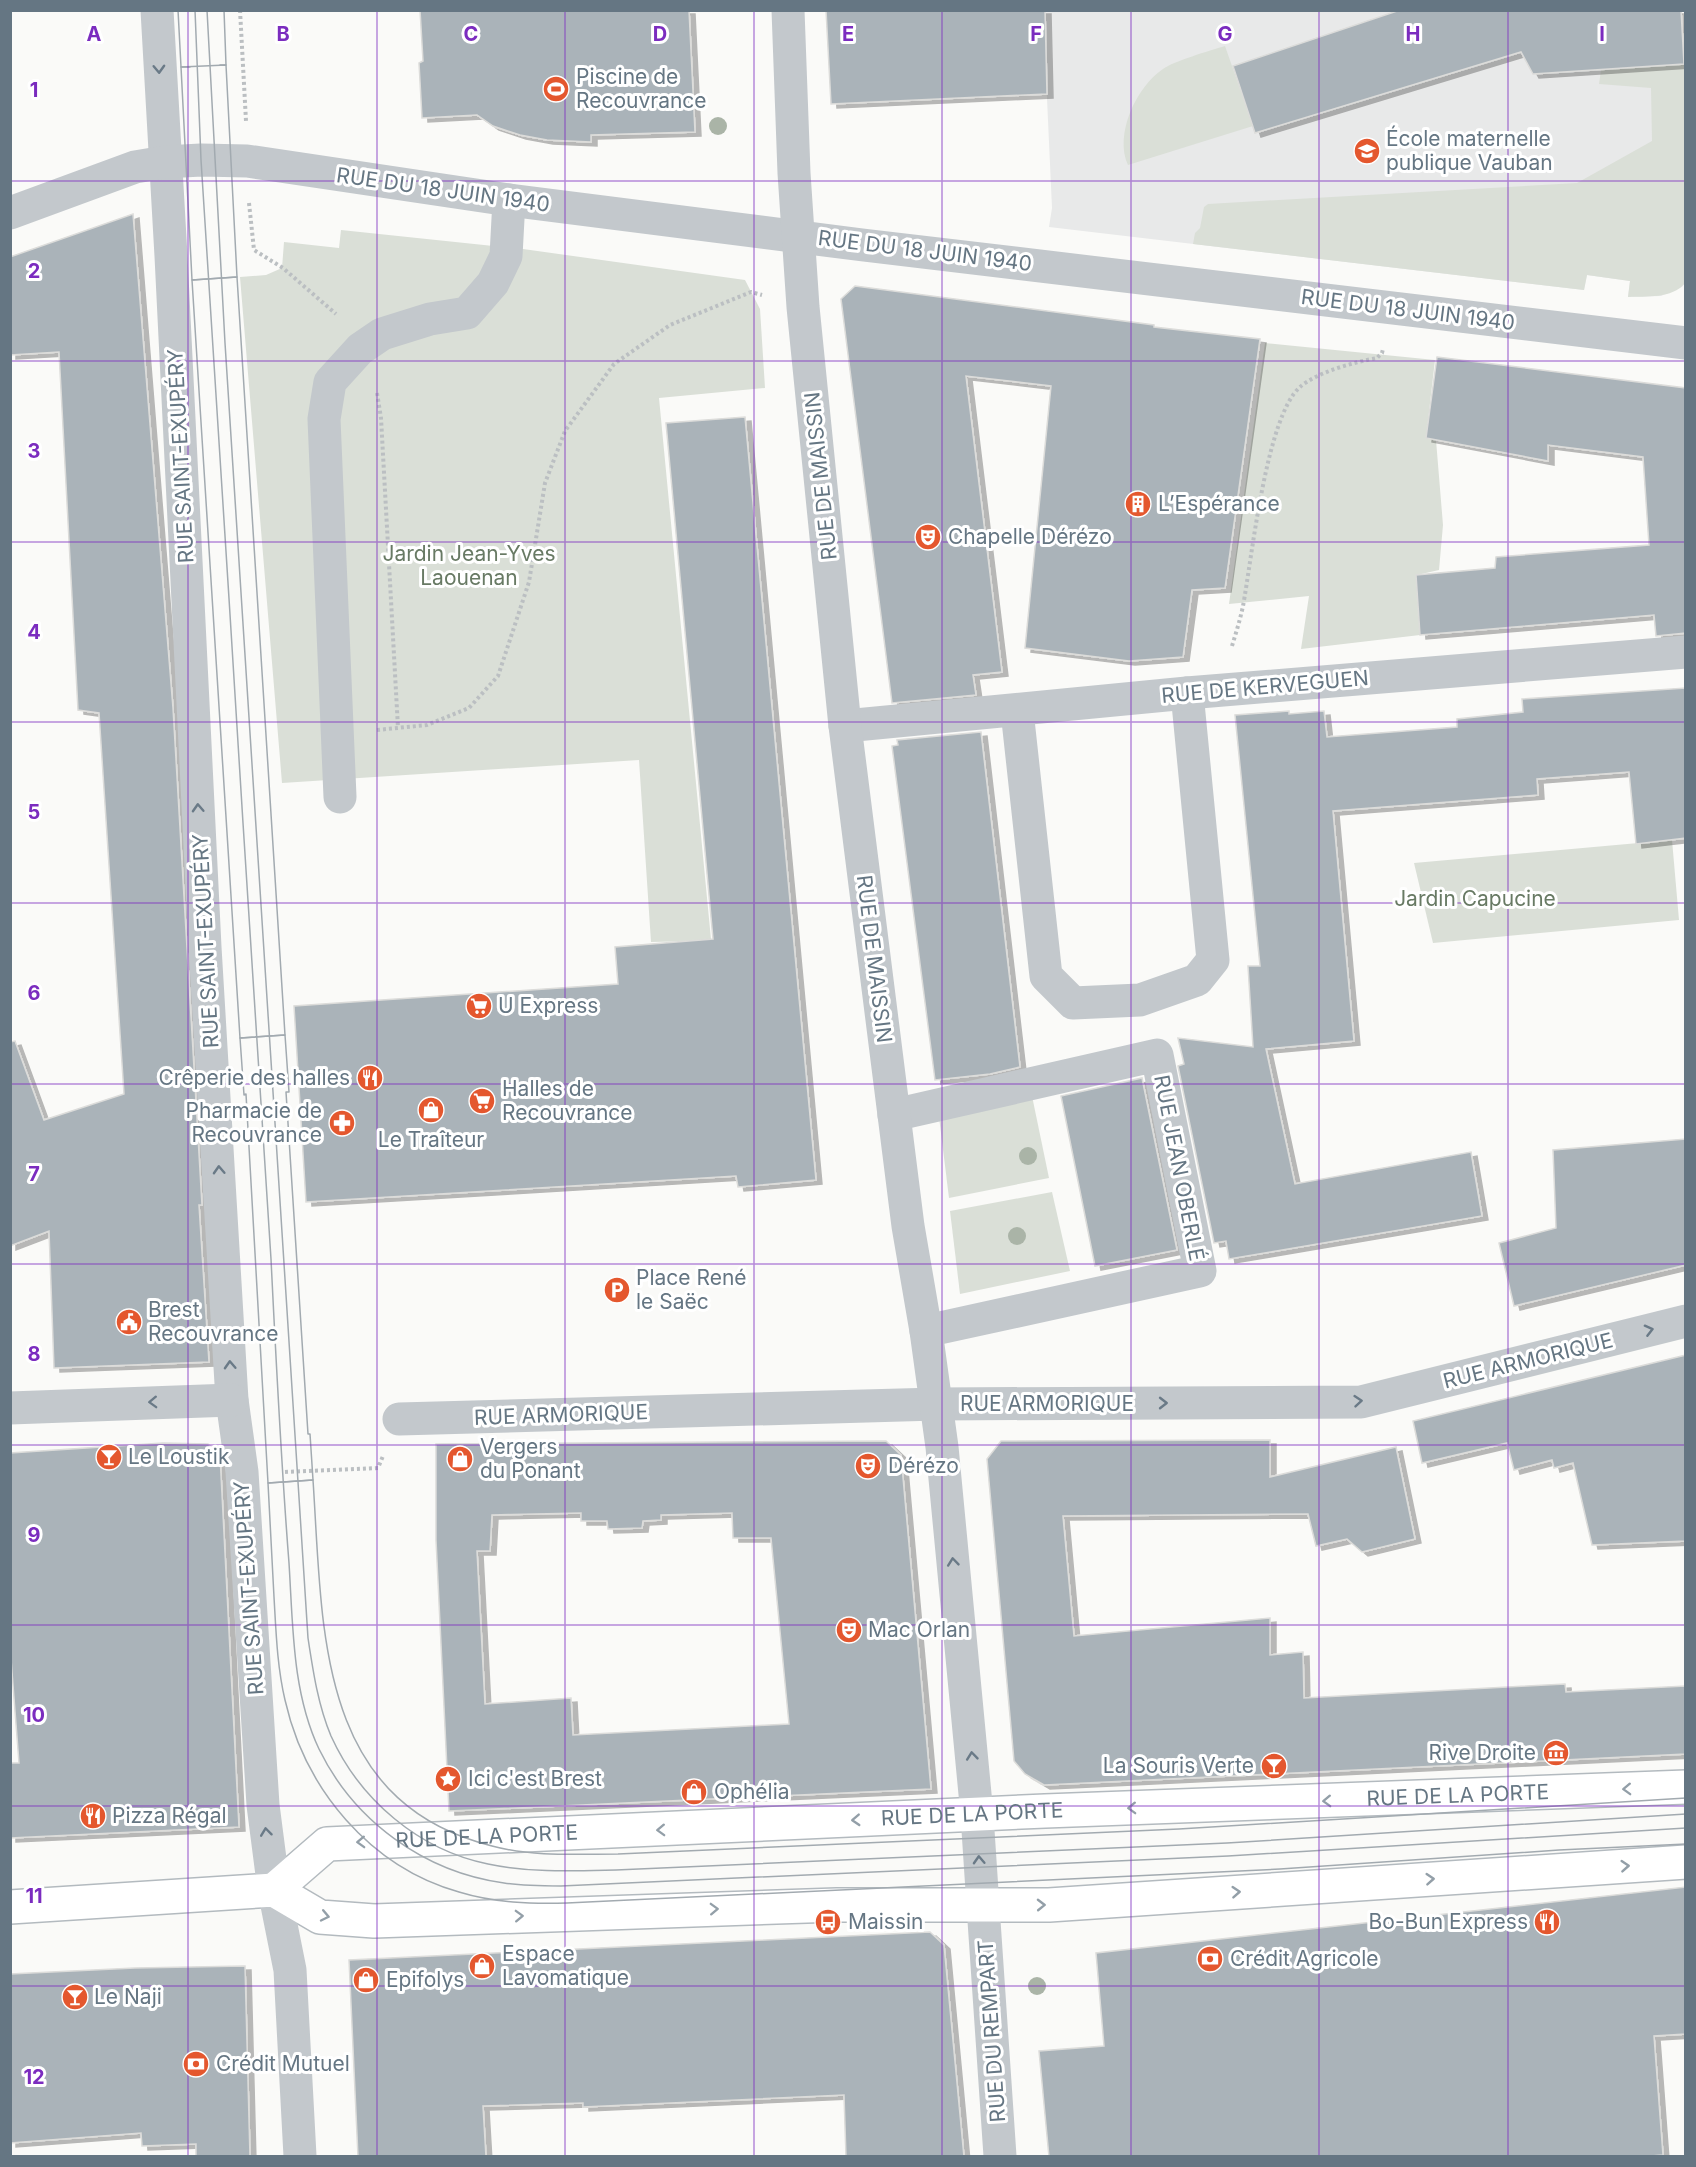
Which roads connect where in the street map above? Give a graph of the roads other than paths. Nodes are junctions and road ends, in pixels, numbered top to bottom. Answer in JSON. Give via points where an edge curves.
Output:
{"nodes":[{"id":1,"x":157,"y":10,"type":"edge"},
{"id":2,"x":788,"y":10,"type":"edge"},
{"id":3,"x":165,"y":162,"type":"junction"},
{"id":4,"x":509,"y":200,"type":"junction"},
{"id":5,"x":10,"y":213,"type":"edge"},
{"id":6,"x":799,"y":236,"type":"junction"},
{"id":7,"x":1686,"y":343,"type":"edge"},
{"id":8,"x":1686,"y":652,"type":"edge"},
{"id":9,"x":1187,"y":693,"type":"junction"},
{"id":10,"x":1017,"y":711,"type":"junction"},
{"id":11,"x":845,"y":726,"type":"junction"},
{"id":12,"x":340,"y":797,"type":"dead end"},
{"id":13,"x":894,"y":1115,"type":"junction"},
{"id":14,"x":1686,"y":1321,"type":"edge"},
{"id":15,"x":926,"y":1330,"type":"junction"},
{"id":16,"x":232,"y":1400,"type":"junction"},
{"id":17,"x":937,"y":1404,"type":"junction"},
{"id":18,"x":10,"y":1408,"type":"edge"},
{"id":19,"x":399,"y":1419,"type":"road end"},
{"id":20,"x":1686,"y":1787,"type":"edge"},
{"id":21,"x":977,"y":1815,"type":"junction"},
{"id":22,"x":1686,"y":1862,"type":"edge"},
{"id":23,"x":274,"y":1890,"type":"junction"},
{"id":24,"x":983,"y":1906,"type":"junction"},
{"id":25,"x":10,"y":1907,"type":"edge"},
{"id":26,"x":300,"y":2157,"type":"edge"},
{"id":27,"x":1000,"y":2157,"type":"edge"}],
"edges":[{"from":1,"to":3,"type":"street","name":"RUE SAINT-EXUPÉRY","one_way":true},
{"from":2,"to":6,"type":"street","name":"RUE DE MAISSIN"},
{"from":3,"to":4,"type":"street","name":"RUE DU 18 JUIN 1940","via":[[247,161]]},
{"from":3,"to":5,"type":"street","name":"RUE DU 18 JUIN 1940","via":[[135,167]]},
{"from":16,"to":3,"type":"street","name":"RUE SAINT-EXUPÉRY","one_way":true},
{"from":4,"to":6,"type":"street","name":"RUE DU 18 JUIN 1940"},
{"from":4,"to":12,"type":"street","via":[[506,256],[493,283],[466,313],[382,334],[360,349],[330,382],[324,419]]},
{"from":6,"to":7,"type":"street","name":"RUE DU 18 JUIN 1940"},
{"from":6,"to":11,"type":"street","name":"RUE DE MAISSIN"},
{"from":8,"to":9,"type":"street","name":"RUE DE KERVEGUEN"},
{"from":9,"to":10,"type":"street","name":"RUE DE KERVEGUEN"},
{"from":9,"to":10,"type":"street","via":[[1213,960],[1197,980],[1140,1000],[1073,1003],[1046,976]]},
{"from":10,"to":11,"type":"street","name":"RUE DE KERVEGUEN"},
{"from":11,"to":13,"type":"street","name":"RUE DE MAISSIN"},
{"from":13,"to":15,"type":"street","name":"RUE DE MAISSIN"},
{"from":13,"to":15,"type":"street","name":"RUE JEAN OBERLÉ","via":[[1156,1055],[1200,1271]]},
{"from":17,"to":14,"type":"street","name":"RUE ARMORIQUE","one_way":true,"via":[[1361,1402]]},
{"from":15,"to":17,"type":"street","name":"RUE DE MAISSIN"},
{"from":16,"to":18,"type":"street","one_way":true},
{"from":23,"to":16,"type":"street","name":"RUE SAINT-EXUPÉRY","one_way":true,"via":[[263,1804],[242,1472]]},
{"from":17,"to":19,"type":"street","name":"RUE ARMORIQUE"},
{"from":21,"to":17,"type":"street","name":"RUE DE MAISSIN","one_way":true},
{"from":20,"to":21,"type":"main road","name":"RUE DE LA PORTE","one_way":true},
{"from":21,"to":23,"type":"main road","name":"RUE DE LA PORTE","one_way":true,"via":[[327,1844]]},
{"from":24,"to":21,"type":"street","name":"RUE DE MAISSIN","one_way":true},
{"from":24,"to":22,"type":"main road","one_way":true,"via":[[1049,1905]]},
{"from":23,"to":24,"type":"main road","one_way":true,"via":[[320,1917],[374,1921],[837,1905]]},
{"from":23,"to":25,"type":"main road"},
{"from":23,"to":26,"type":"street","name":"RUE SAINT-EXUPÉRY","via":[[290,1970]]},
{"from":24,"to":27,"type":"street","name":"RUE DU REMPART"}]}
